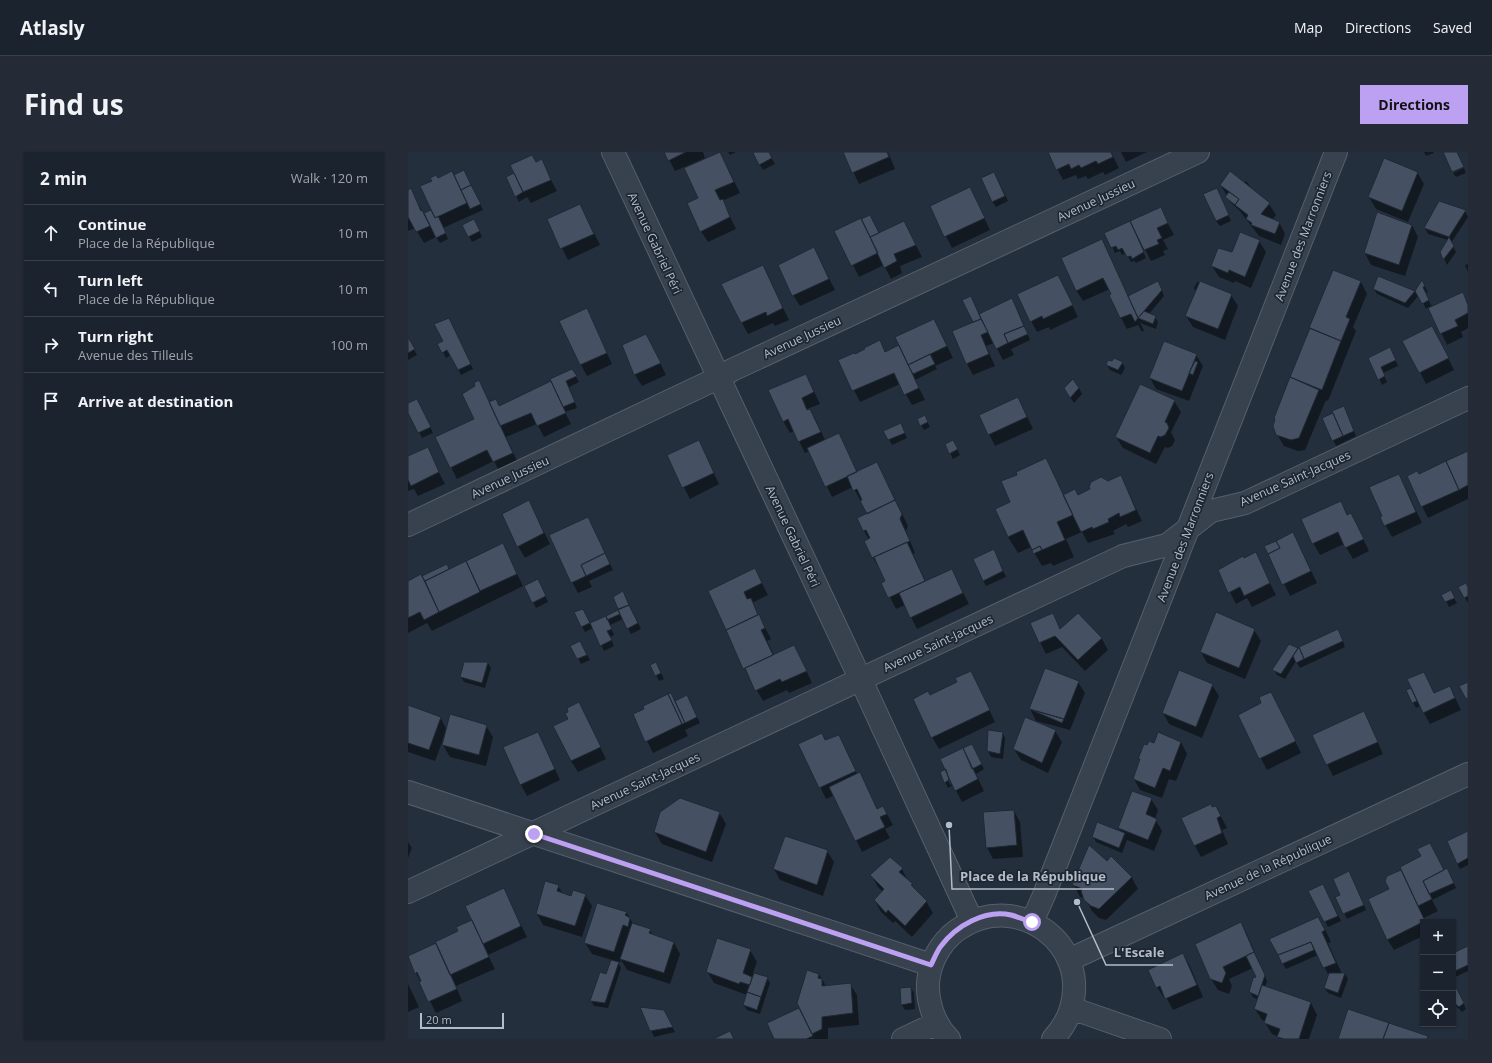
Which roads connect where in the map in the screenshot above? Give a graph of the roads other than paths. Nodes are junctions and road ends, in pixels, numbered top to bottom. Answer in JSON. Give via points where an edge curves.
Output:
{"nodes":[{"id":1,"x":613,"y":152,"type":"edge"},
{"id":2,"x":1198,"y":152,"type":"edge"},
{"id":3,"x":1336,"y":152,"type":"edge"},
{"id":4,"x":718,"y":378,"type":"junction"},
{"id":5,"x":1468,"y":398,"type":"edge"},
{"id":6,"x":408,"y":525,"type":"edge"},
{"id":7,"x":1188,"y":528,"type":"junction"},
{"id":8,"x":860,"y":680,"type":"junction"},
{"id":9,"x":1468,"y":774,"type":"edge"},
{"id":10,"x":408,"y":792,"type":"edge"},
{"id":11,"x":534,"y":834,"type":"junction"},
{"id":12,"x":408,"y":892,"type":"edge"},
{"id":13,"x":972,"y":921,"type":"junction"},
{"id":14,"x":1032,"y":922,"type":"junction"},
{"id":15,"x":1069,"y":960,"type":"junction"},
{"id":16,"x":931,"y":965,"type":"junction"},
{"id":17,"x":1071,"y":1008,"type":"junction"},
{"id":18,"x":943,"y":1031,"type":"edge"},
{"id":19,"x":902,"y":1039,"type":"edge"},
{"id":20,"x":1053,"y":1039,"type":"edge"},
{"id":21,"x":1160,"y":1039,"type":"edge"}],
"edges":[{"from":1,"to":4,"type":"street","name":"Avenue Gabriel Péri"},
{"from":2,"to":4,"type":"street","name":"Avenue Jussieu"},
{"from":3,"to":7,"type":"street","name":"Avenue des Marronniers"},
{"from":4,"to":6,"type":"street","name":"Avenue Jussieu"},
{"from":4,"to":8,"type":"street","name":"Avenue Gabriel Péri"},
{"from":5,"to":7,"type":"street","name":"Avenue Saint-Jacques","via":[[1245,502],[1211,511]]},
{"from":7,"to":8,"type":"street","name":"Avenue Saint-Jacques","via":[[1167,545],[1123,556]]},
{"from":7,"to":14,"type":"street","name":"Avenue des Marronniers"},
{"from":8,"to":11,"type":"street","name":"Avenue Saint-Jacques"},
{"from":8,"to":13,"type":"street","name":"Avenue Gabriel Péri"},
{"from":9,"to":15,"type":"street","name":"Avenue de la République"},
{"from":10,"to":11,"type":"street"},
{"from":11,"to":12,"type":"street","name":"Avenue Saint-Jacques"},
{"from":11,"to":16,"type":"street"},
{"from":13,"to":14,"type":"street","via":[[990,915],[1010,915]]},
{"from":13,"to":16,"type":"street","via":[[954,932],[940,946]]},
{"from":14,"to":15,"type":"street","via":[[1056,940]]},
{"from":15,"to":17,"type":"street","via":[[1074,990]]},
{"from":16,"to":18,"type":"street","via":[[928,1000]]},
{"from":17,"to":20,"type":"street","via":[[1063,1027]]},
{"from":17,"to":21,"type":"street"},
{"from":18,"to":19,"type":"street"}]}
